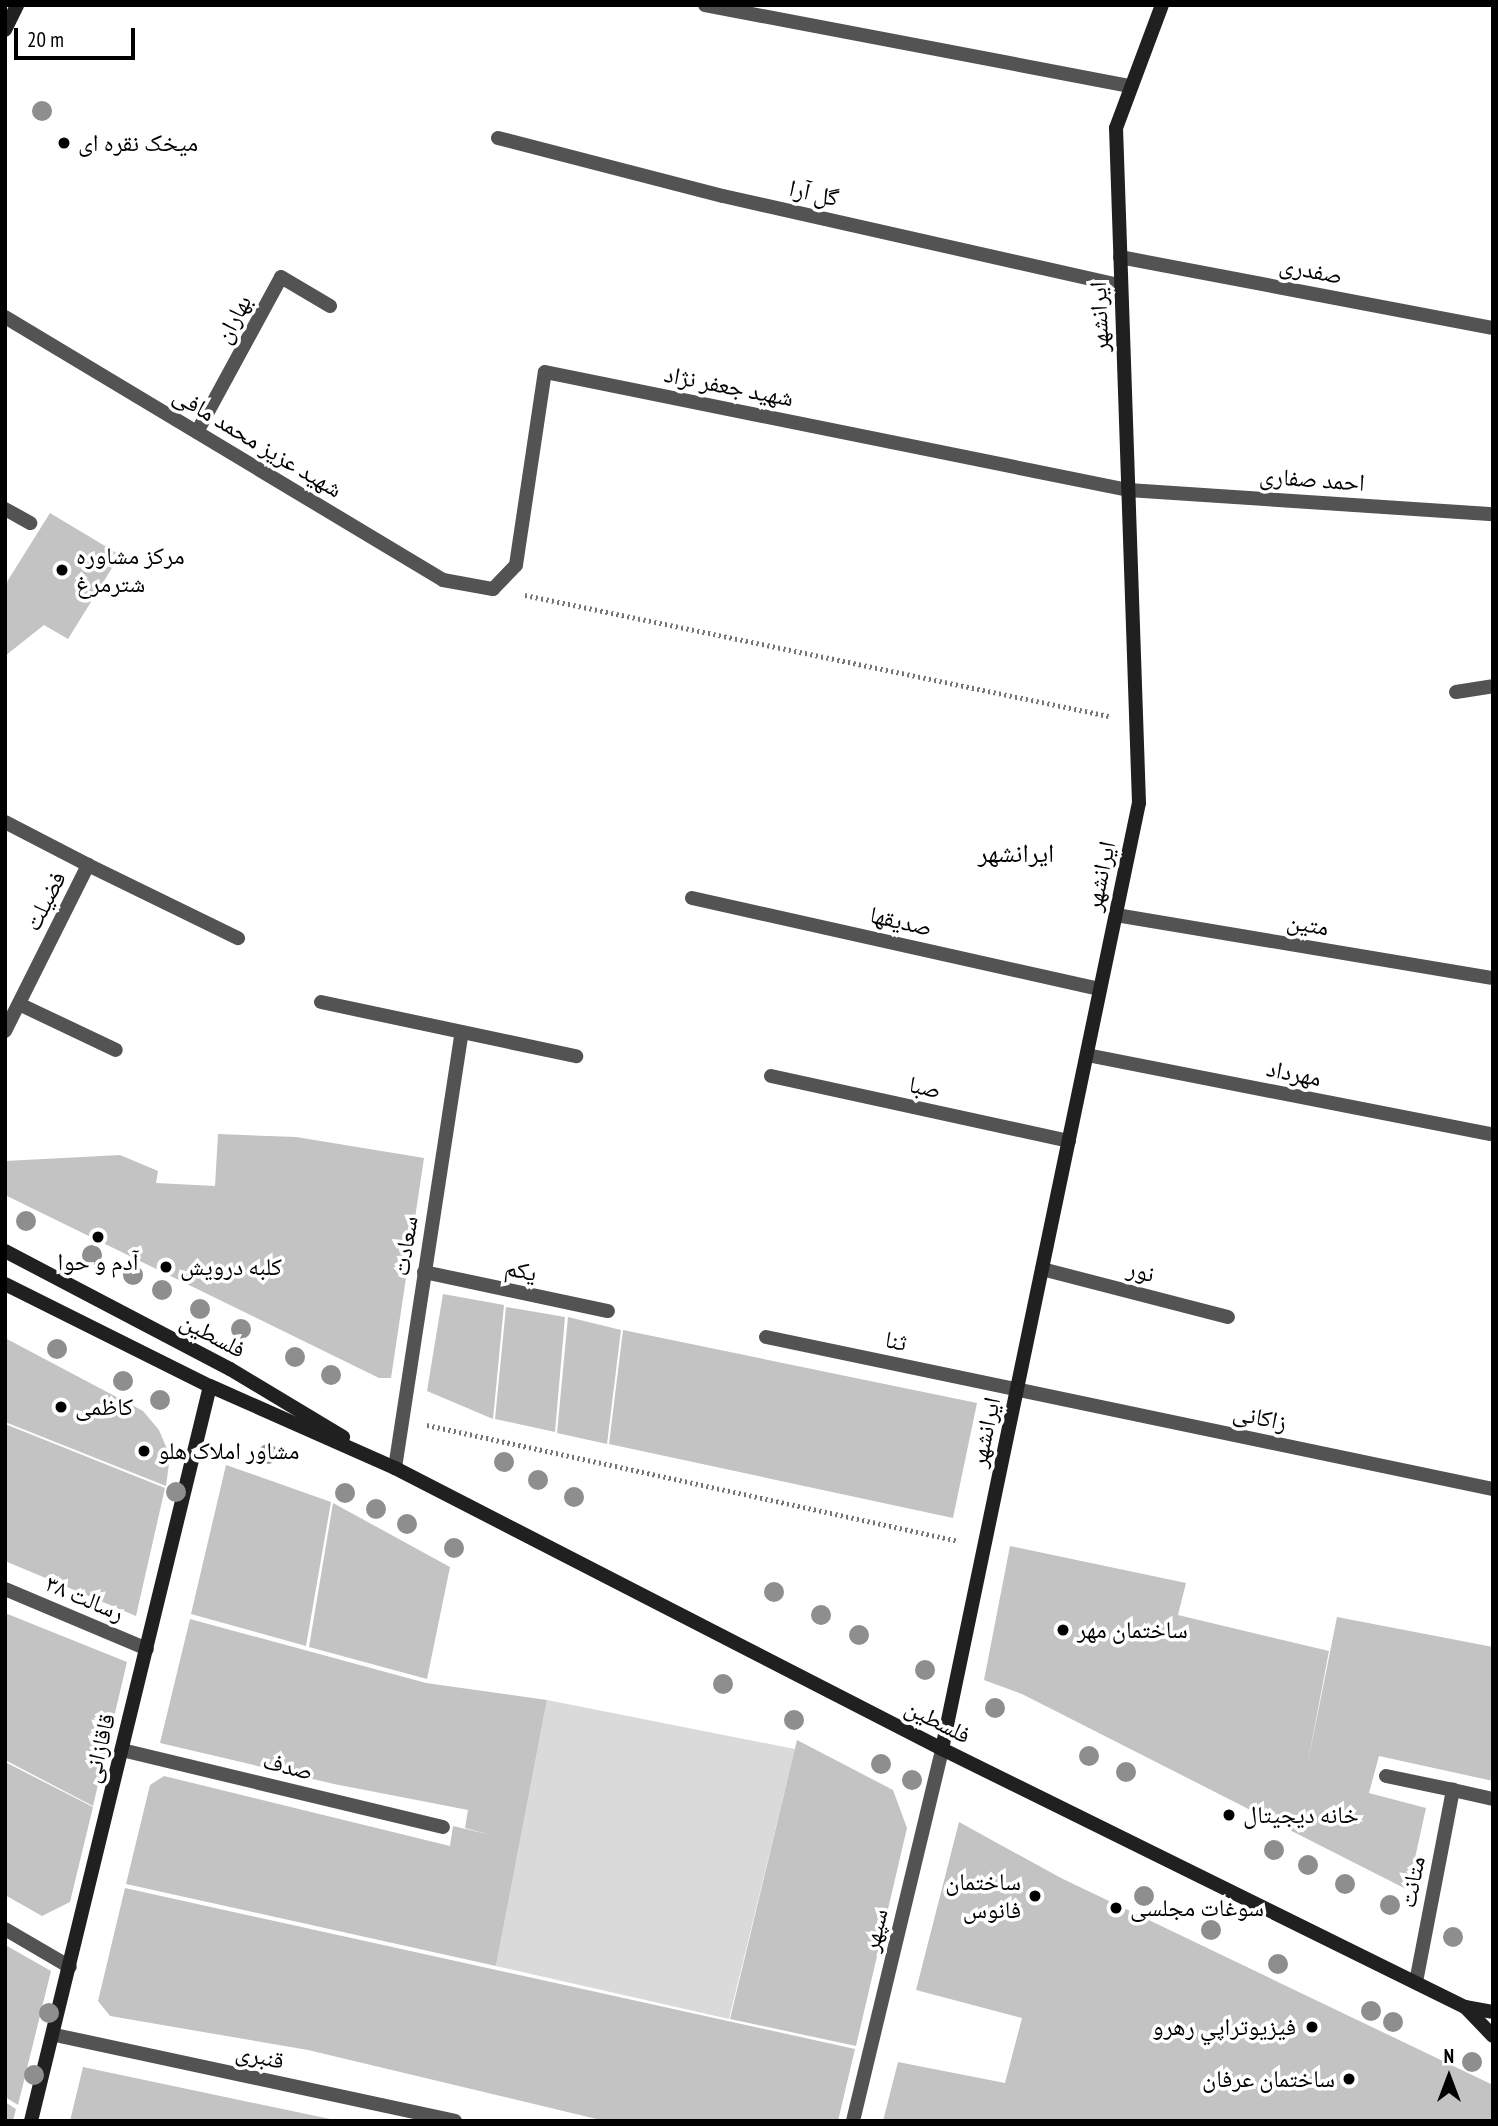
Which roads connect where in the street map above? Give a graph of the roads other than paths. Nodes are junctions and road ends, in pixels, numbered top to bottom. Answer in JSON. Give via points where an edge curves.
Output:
{"nodes":[{"id":1,"x":17,"y":5,"type":"edge"},
{"id":2,"x":705,"y":5,"type":"edge"},
{"id":3,"x":1162,"y":5,"type":"edge"},
{"id":4,"x":5,"y":30,"type":"edge"},
{"id":5,"x":1131,"y":86,"type":"junction"},
{"id":6,"x":498,"y":138,"type":"dead end"},
{"id":7,"x":1120,"y":257,"type":"junction"},
{"id":8,"x":1121,"y":286,"type":"junction"},
{"id":9,"x":330,"y":306,"type":"dead end"},
{"id":10,"x":5,"y":317,"type":"edge"},
{"id":11,"x":1493,"y":328,"type":"edge"},
{"id":12,"x":197,"y":432,"type":"junction"},
{"id":13,"x":1128,"y":490,"type":"junction"},
{"id":14,"x":5,"y":509,"type":"edge"},
{"id":15,"x":1493,"y":514,"type":"edge"},
{"id":16,"x":30,"y":523,"type":"dead end"},
{"id":17,"x":493,"y":589,"type":"joint"},
{"id":18,"x":1493,"y":686,"type":"edge"},
{"id":19,"x":1456,"y":692,"type":"dead end"},
{"id":20,"x":5,"y":822,"type":"edge"},
{"id":21,"x":88,"y":865,"type":"junction"},
{"id":22,"x":692,"y":898,"type":"dead end"},
{"id":23,"x":1116,"y":915,"type":"junction"},
{"id":24,"x":238,"y":938,"type":"dead end"},
{"id":25,"x":1493,"y":978,"type":"edge"},
{"id":26,"x":1100,"y":989,"type":"junction"},
{"id":27,"x":321,"y":1002,"type":"dead end"},
{"id":28,"x":19,"y":1004,"type":"junction"},
{"id":29,"x":5,"y":1031,"type":"edge"},
{"id":30,"x":462,"y":1032,"type":"junction"},
{"id":31,"x":116,"y":1050,"type":"dead end"},
{"id":32,"x":1087,"y":1055,"type":"junction"},
{"id":33,"x":576,"y":1056,"type":"dead end"},
{"id":34,"x":771,"y":1076,"type":"dead end"},
{"id":35,"x":1493,"y":1135,"type":"edge"},
{"id":36,"x":1069,"y":1141,"type":"junction"},
{"id":37,"x":5,"y":1251,"type":"edge"},
{"id":38,"x":1042,"y":1269,"type":"junction"},
{"id":39,"x":424,"y":1272,"type":"junction"},
{"id":40,"x":5,"y":1283,"type":"edge"},
{"id":41,"x":608,"y":1311,"type":"dead end"},
{"id":42,"x":1228,"y":1317,"type":"dead end"},
{"id":43,"x":766,"y":1338,"type":"dead end"},
{"id":44,"x":210,"y":1386,"type":"junction"},
{"id":45,"x":1017,"y":1389,"type":"junction"},
{"id":46,"x":395,"y":1468,"type":"junction"},
{"id":47,"x":1493,"y":1489,"type":"edge"},
{"id":48,"x":5,"y":1589,"type":"edge"},
{"id":49,"x":146,"y":1649,"type":"junction"},
{"id":50,"x":942,"y":1749,"type":"junction"},
{"id":51,"x":122,"y":1750,"type":"junction"},
{"id":52,"x":1386,"y":1776,"type":"dead end"},
{"id":53,"x":1453,"y":1790,"type":"junction"},
{"id":54,"x":1493,"y":1798,"type":"edge"},
{"id":55,"x":443,"y":1827,"type":"dead end"},
{"id":56,"x":5,"y":1929,"type":"edge"},
{"id":57,"x":70,"y":1967,"type":"junction"},
{"id":58,"x":1416,"y":1982,"type":"junction"},
{"id":59,"x":1465,"y":2007,"type":"junction"},
{"id":60,"x":1493,"y":2012,"type":"edge"},
{"id":61,"x":55,"y":2035,"type":"junction"},
{"id":62,"x":1493,"y":2036,"type":"edge"},
{"id":63,"x":32,"y":2121,"type":"edge"},
{"id":64,"x":455,"y":2121,"type":"edge"},
{"id":65,"x":853,"y":2121,"type":"edge"}],
"edges":[{"from":1,"to":4,"type":"street"},
{"from":2,"to":5,"type":"street"},
{"from":3,"to":5,"type":"street","name":"ایرانشهر"},
{"from":5,"to":7,"type":"street","name":"ایرانشهر","via":[[1116,128]]},
{"from":6,"to":8,"type":"street","name":"گل آرا","via":[[723,196]]},
{"from":7,"to":8,"type":"street","name":"ایرانشهر"},
{"from":7,"to":11,"type":"street","name":"صفدری"},
{"from":8,"to":13,"type":"street","name":"ایرانشهر"},
{"from":9,"to":12,"type":"street","name":"بهاران","via":[[281,276]]},
{"from":10,"to":12,"type":"street","name":"شهید عزیز محمد مافی"},
{"from":12,"to":17,"type":"street","name":"شهید عزیز محمد مافی","via":[[443,580]]},
{"from":13,"to":15,"type":"street","name":"احمد صفاری"},
{"from":13,"to":17,"type":"street","name":"شهید جعفر نژاد","via":[[545,372],[516,565]]},
{"from":13,"to":23,"type":"street","name":"ایرانشهر","via":[[1139,803]]},
{"from":14,"to":16,"type":"street"},
{"from":18,"to":19,"type":"street"},
{"from":20,"to":21,"type":"street"},
{"from":21,"to":24,"type":"street","name":"فضیلت"},
{"from":21,"to":28,"type":"street","name":"فضیلت"},
{"from":22,"to":26,"type":"street","name":"صدیقها"},
{"from":23,"to":25,"type":"street","name":"متین"},
{"from":23,"to":26,"type":"street","name":"ایرانشهر"},
{"from":26,"to":32,"type":"street","name":"ایرانشهر"},
{"from":27,"to":30,"type":"street"},
{"from":28,"to":29,"type":"street","name":"فضیلت"},
{"from":28,"to":31,"type":"street"},
{"from":30,"to":33,"type":"street"},
{"from":30,"to":39,"type":"street","name":"سعادت"},
{"from":32,"to":35,"type":"street","name":"مهرداد"},
{"from":32,"to":36,"type":"street","name":"ایرانشهر"},
{"from":34,"to":36,"type":"street","name":"صبا"},
{"from":36,"to":38,"type":"street","name":"ایرانشهر"},
{"from":37,"to":46,"type":"street","name":"فلسطین","via":[[230,1369]]},
{"from":38,"to":42,"type":"street","name":"نور"},
{"from":38,"to":45,"type":"street","name":"ایرانشهر"},
{"from":39,"to":41,"type":"street","name":"یکم"},
{"from":39,"to":46,"type":"street","name":"سعادت"},
{"from":40,"to":44,"type":"street","name":"فلسطین"},
{"from":43,"to":45,"type":"street","name":"ثنا"},
{"from":44,"to":46,"type":"street","name":"فلسطین"},
{"from":44,"to":49,"type":"street","name":"قاقازانی"},
{"from":45,"to":47,"type":"street","name":"زاکانی"},
{"from":45,"to":50,"type":"street","name":"ایرانشهر"},
{"from":46,"to":50,"type":"street","name":"فلسطین"},
{"from":48,"to":49,"type":"street","name":"۳۸ رسالت"},
{"from":49,"to":51,"type":"street","name":"قاقازانی"},
{"from":50,"to":58,"type":"street","name":"فلسطین"},
{"from":50,"to":65,"type":"street","name":"سپهر"},
{"from":51,"to":55,"type":"street","name":"صدف"},
{"from":51,"to":57,"type":"street","name":"قاقازانی"},
{"from":52,"to":53,"type":"street"},
{"from":53,"to":54,"type":"street"},
{"from":53,"to":58,"type":"street","name":"متانت"},
{"from":56,"to":57,"type":"street"},
{"from":57,"to":61,"type":"street","name":"قاقازانی"},
{"from":58,"to":59,"type":"street","name":"فلسطین"},
{"from":59,"to":60,"type":"street","name":"فلسطین"},
{"from":59,"to":62,"type":"street","name":"فلسطین"},
{"from":61,"to":63,"type":"street","name":"قاقازانی"},
{"from":61,"to":64,"type":"street","name":"قنبری"}]}
